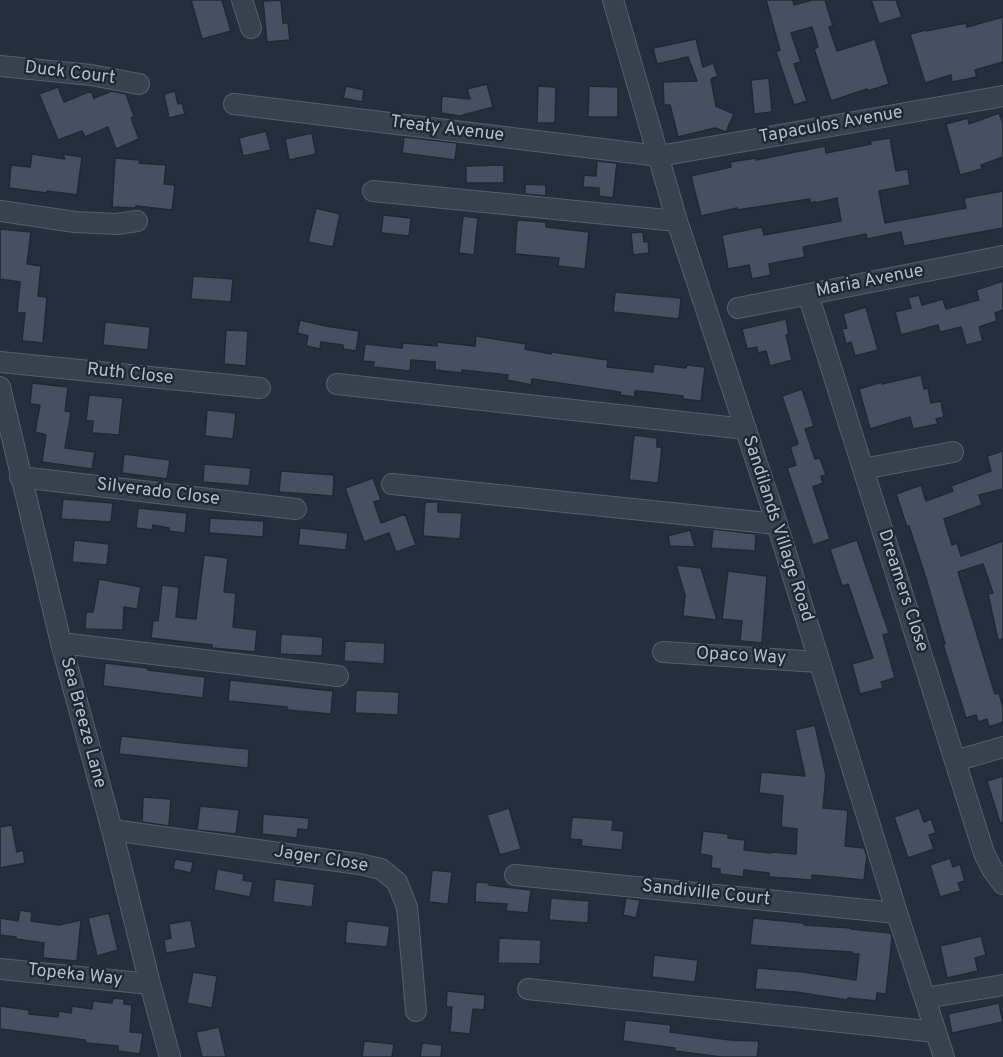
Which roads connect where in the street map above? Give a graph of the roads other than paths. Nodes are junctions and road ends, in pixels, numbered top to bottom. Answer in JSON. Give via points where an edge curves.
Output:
{"nodes":[{"id":1,"x":242,"y":0,"type":"edge"},
{"id":2,"x":613,"y":0,"type":"edge"},
{"id":3,"x":251,"y":28,"type":"dead end"},
{"id":4,"x":0,"y":66,"type":"edge"},
{"id":5,"x":139,"y":84,"type":"dead end"},
{"id":6,"x":1003,"y":96,"type":"edge"},
{"id":7,"x":234,"y":104,"type":"dead end"},
{"id":8,"x":659,"y":156,"type":"junction"},
{"id":9,"x":374,"y":191,"type":"dead end"},
{"id":10,"x":0,"y":211,"type":"edge"},
{"id":11,"x":677,"y":221,"type":"junction"},
{"id":12,"x":137,"y":222,"type":"dead end"},
{"id":13,"x":1003,"y":256,"type":"edge"},
{"id":14,"x":808,"y":294,"type":"junction"},
{"id":15,"x":738,"y":308,"type":"dead end"},
{"id":16,"x":0,"y":362,"type":"edge"},
{"id":17,"x":337,"y":384,"type":"dead end"},
{"id":18,"x":0,"y":387,"type":"edge"},
{"id":19,"x":260,"y":388,"type":"dead end"},
{"id":20,"x":746,"y":429,"type":"junction"},
{"id":21,"x":953,"y":452,"type":"dead end"},
{"id":22,"x":863,"y":469,"type":"junction"},
{"id":23,"x":21,"y":477,"type":"junction"},
{"id":24,"x":392,"y":484,"type":"dead end"},
{"id":25,"x":296,"y":509,"type":"dead end"},
{"id":26,"x":777,"y":524,"type":"junction"},
{"id":27,"x":61,"y":643,"type":"junction"},
{"id":28,"x":663,"y":652,"type":"dead end"},
{"id":29,"x":819,"y":662,"type":"junction"},
{"id":30,"x":338,"y":676,"type":"dead end"},
{"id":31,"x":1003,"y":747,"type":"edge"},
{"id":32,"x":956,"y":761,"type":"junction"},
{"id":33,"x":112,"y":830,"type":"junction"},
{"id":34,"x":515,"y":875,"type":"dead end"},
{"id":35,"x":1003,"y":884,"type":"edge"},
{"id":36,"x":897,"y":913,"type":"junction"},
{"id":37,"x":0,"y":969,"type":"edge"},
{"id":38,"x":150,"y":984,"type":"junction"},
{"id":39,"x":1003,"y":985,"type":"edge"},
{"id":40,"x":528,"y":989,"type":"dead end"},
{"id":41,"x":925,"y":998,"type":"junction"},
{"id":42,"x":416,"y":1011,"type":"dead end"},
{"id":43,"x":936,"y":1032,"type":"junction"},
{"id":44,"x":170,"y":1057,"type":"edge"},
{"id":45,"x":944,"y":1057,"type":"edge"}],
"edges":[{"from":1,"to":3,"type":"street"},
{"from":2,"to":8,"type":"street","name":"Sandilands Village Road"},
{"from":4,"to":5,"type":"street","name":"Duck Court"},
{"from":6,"to":8,"type":"street","name":"Tapaculos Avenue"},
{"from":7,"to":8,"type":"street","name":"Treaty Avenue"},
{"from":8,"to":11,"type":"street","name":"Sandilands Village Road"},
{"from":9,"to":11,"type":"street"},
{"from":10,"to":12,"type":"street","via":[[75,222]]},
{"from":11,"to":20,"type":"street","name":"Sandilands Village Road"},
{"from":13,"to":14,"type":"street","name":"Maria Avenue"},
{"from":14,"to":15,"type":"street","name":"Maria Avenue"},
{"from":14,"to":22,"type":"street","name":"Dreamers Close"},
{"from":16,"to":19,"type":"street","name":"Ruth Close"},
{"from":17,"to":20,"type":"street"},
{"from":18,"to":23,"type":"street","name":"Sea Breeze Lane"},
{"from":20,"to":26,"type":"street","name":"Sandilands Village Road"},
{"from":21,"to":22,"type":"street"},
{"from":22,"to":32,"type":"street","name":"Dreamers Close"},
{"from":23,"to":25,"type":"street","name":"Silverado Close"},
{"from":23,"to":27,"type":"street","name":"Sea Breeze Lane"},
{"from":24,"to":26,"type":"street"},
{"from":26,"to":29,"type":"street","name":"Sandilands Village Road"},
{"from":27,"to":30,"type":"street"},
{"from":27,"to":33,"type":"street","name":"Sea Breeze Lane"},
{"from":28,"to":29,"type":"street","name":"Opaco Way"},
{"from":29,"to":36,"type":"street","name":"Sandilands Village Road"},
{"from":31,"to":32,"type":"street"},
{"from":32,"to":35,"type":"street","name":"Dreamers Close","via":[[984,853]]},
{"from":33,"to":38,"type":"street","name":"Sea Breeze Lane"},
{"from":33,"to":42,"type":"street","name":"Jager Close","via":[[381,869],[397,882],[407,907]]},
{"from":34,"to":36,"type":"street","name":"Sandiville Court"},
{"from":36,"to":41,"type":"street","name":"Sandilands Village Road"},
{"from":37,"to":38,"type":"street","name":"Topeka Way"},
{"from":38,"to":44,"type":"street","name":"Sea Breeze Lane"},
{"from":39,"to":41,"type":"street"},
{"from":40,"to":43,"type":"street"},
{"from":41,"to":43,"type":"street","name":"Sandilands Village Road"},
{"from":43,"to":45,"type":"street","name":"Sandilands Village Road"}]}
